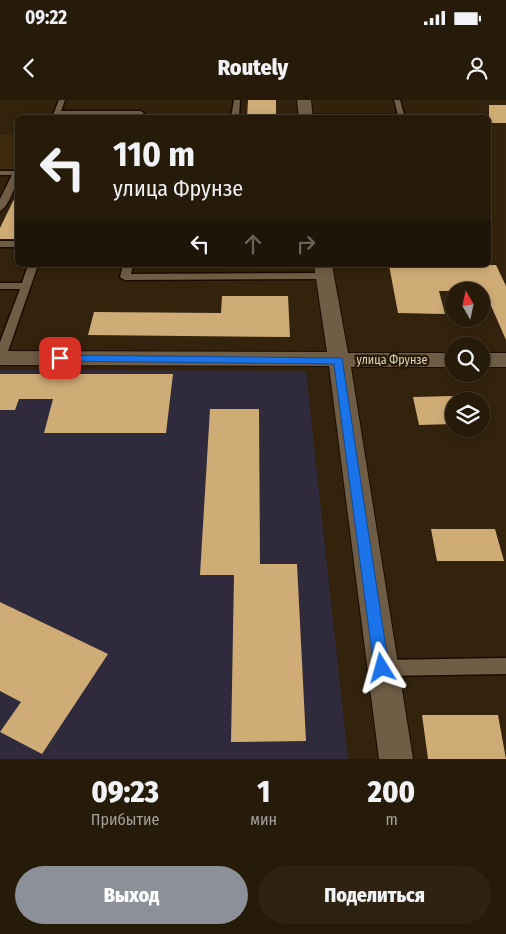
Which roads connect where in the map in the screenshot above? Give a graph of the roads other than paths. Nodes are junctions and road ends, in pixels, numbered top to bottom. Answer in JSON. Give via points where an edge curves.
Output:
{"nodes":[{"id":1,"x":62,"y":100,"type":"edge"},
{"id":2,"x":237,"y":100,"type":"edge"},
{"id":3,"x":304,"y":100,"type":"edge"},
{"id":4,"x":396,"y":100,"type":"edge"},
{"id":5,"x":140,"y":113,"type":"dead end"},
{"id":6,"x":235,"y":115,"type":"edge"},
{"id":7,"x":306,"y":115,"type":"edge"},
{"id":8,"x":401,"y":115,"type":"edge"},
{"id":9,"x":0,"y":173,"type":"edge"},
{"id":10,"x":15,"y":173,"type":"edge"},
{"id":11,"x":15,"y":177,"type":"edge"},
{"id":12,"x":0,"y":208,"type":"edge"},
{"id":13,"x":0,"y":244,"type":"edge"},
{"id":14,"x":15,"y":244,"type":"edge"},
{"id":15,"x":32,"y":267,"type":"edge"},
{"id":16,"x":128,"y":267,"type":"edge"},
{"id":17,"x":323,"y":270,"type":"edge"},
{"id":18,"x":0,"y":286,"type":"edge"},
{"id":19,"x":26,"y":286,"type":"junction"},
{"id":20,"x":0,"y":357,"type":"edge"},
{"id":21,"x":338,"y":360,"type":"junction"},
{"id":22,"x":445,"y":360,"type":"edge"},
{"id":23,"x":490,"y":360,"type":"edge"},
{"id":24,"x":506,"y":360,"type":"edge"},
{"id":25,"x":506,"y":666,"type":"edge"},
{"id":26,"x":382,"y":668,"type":"junction"},
{"id":27,"x":396,"y":759,"type":"edge"}],
"edges":[{"from":1,"to":5,"type":"lane","via":[[56,113]]},
{"from":2,"to":6,"type":"lane"},
{"from":3,"to":7,"type":"street"},
{"from":4,"to":8,"type":"lane"},
{"from":9,"to":10,"type":"lane"},
{"from":11,"to":12,"type":"lane"},
{"from":13,"to":14,"type":"lane"},
{"from":15,"to":19,"type":"lane"},
{"from":16,"to":17,"type":"lane","via":[[125,277]]},
{"from":17,"to":21,"type":"street"},
{"from":18,"to":19,"type":"lane"},
{"from":19,"to":20,"type":"lane"},
{"from":20,"to":21,"type":"street","name":"улица Фрунзе"},
{"from":21,"to":22,"type":"street","name":"улица Фрунзе"},
{"from":21,"to":26,"type":"street"},
{"from":23,"to":24,"type":"street"},
{"from":25,"to":26,"type":"lane"},
{"from":26,"to":27,"type":"street"}]}
